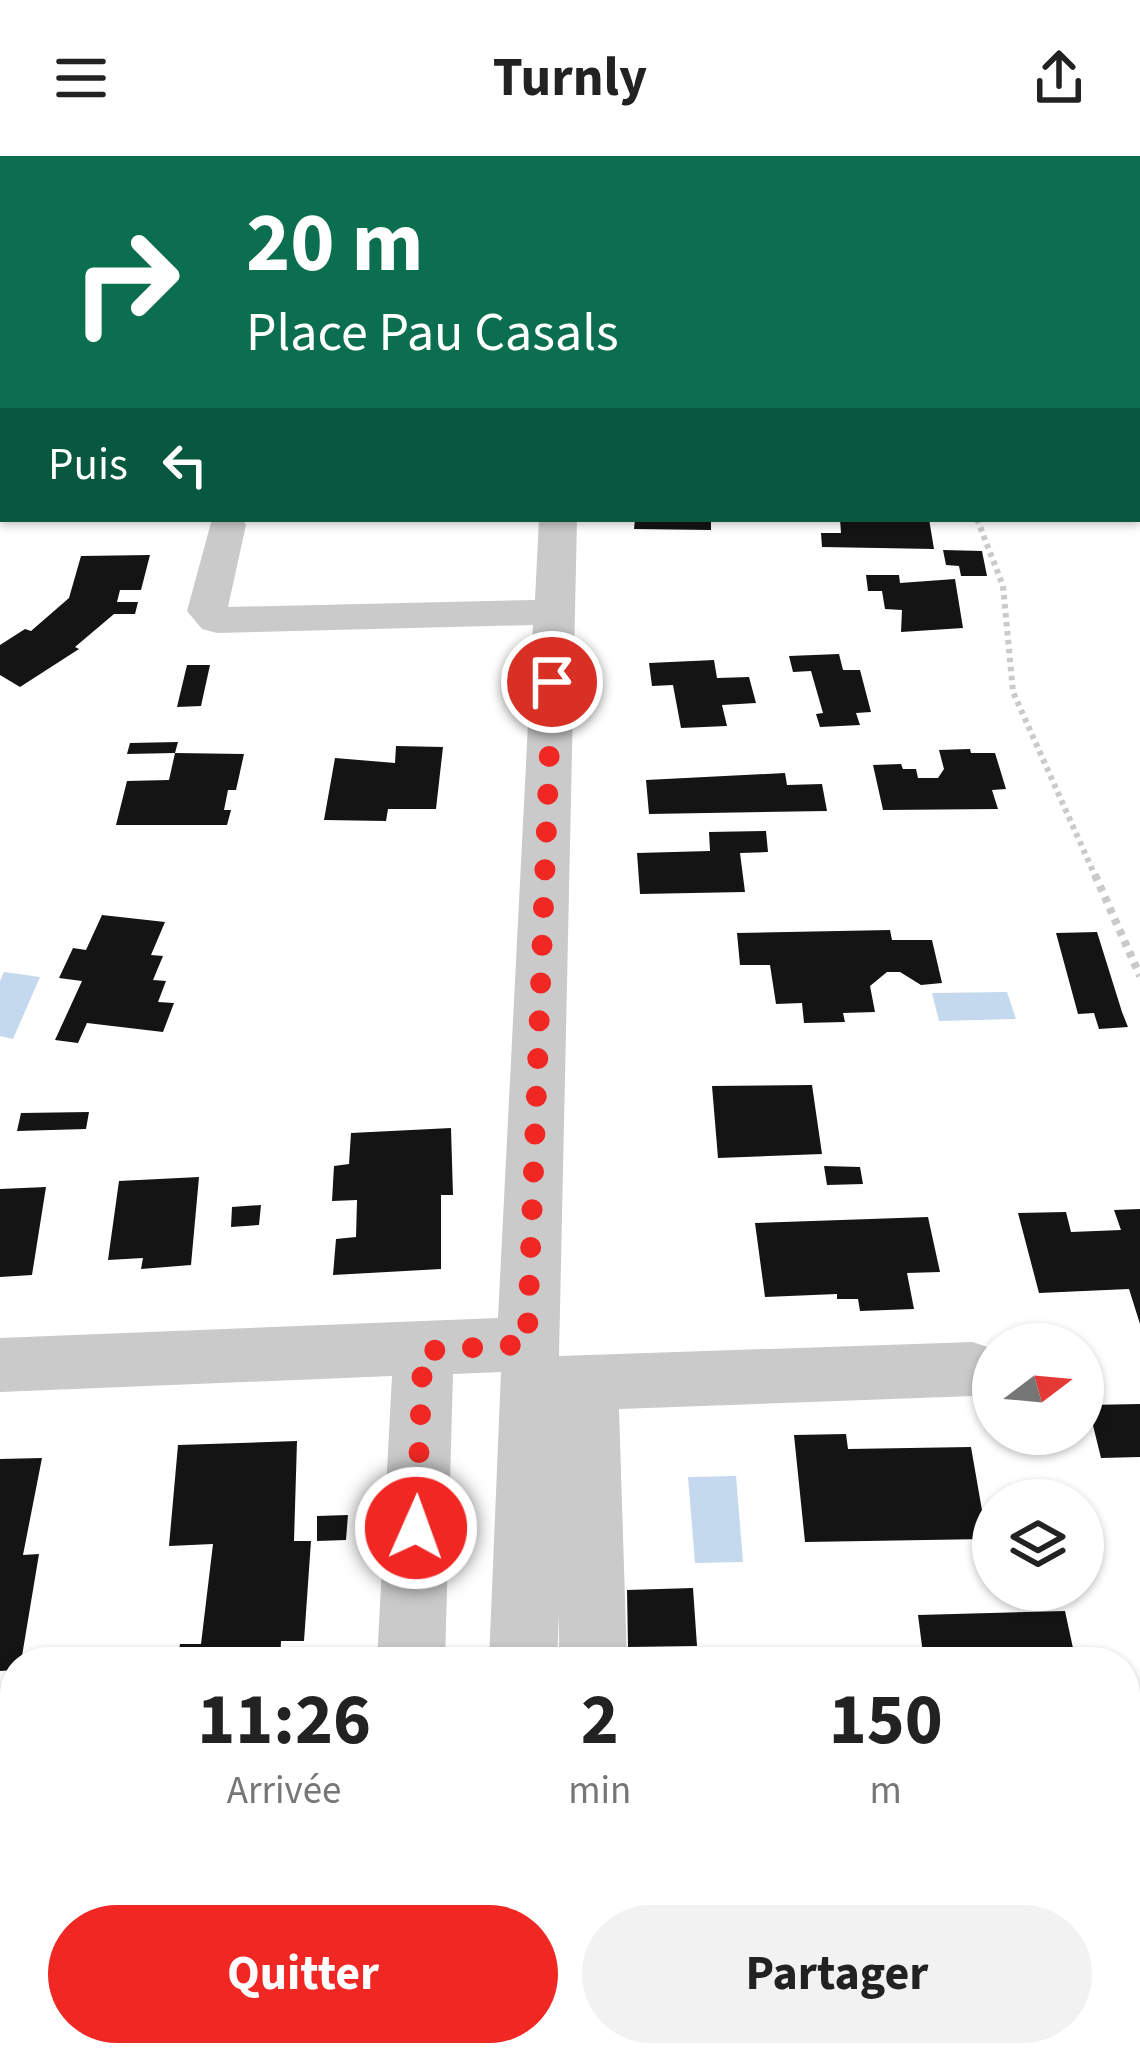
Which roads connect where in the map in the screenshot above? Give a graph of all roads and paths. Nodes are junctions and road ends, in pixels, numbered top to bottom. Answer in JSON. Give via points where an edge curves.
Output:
{"nodes":[{"id":1,"x":558,"y":522,"type":"edge"},
{"id":2,"x":978,"y":522,"type":"edge"},
{"id":3,"x":227,"y":525,"type":"dead end"},
{"id":4,"x":554,"y":612,"type":"junction"},
{"id":5,"x":1140,"y":976,"type":"edge"},
{"id":6,"x":423,"y":1351,"type":"junction"},
{"id":7,"x":0,"y":1365,"type":"edge"},
{"id":8,"x":972,"y":1370,"type":"edge"},
{"id":9,"x":550,"y":1372,"type":"junction"},
{"id":10,"x":412,"y":1647,"type":"edge"},
{"id":11,"x":524,"y":1647,"type":"edge"},
{"id":12,"x":590,"y":1647,"type":"edge"}],
"edges":[{"from":1,"to":4,"type":"street"},
{"from":2,"to":5,"type":"path","via":[[1003,586],[1012,692]]},
{"from":3,"to":4,"type":"street","via":[[206,611],[217,620]]},
{"from":4,"to":9,"type":"street"},
{"from":6,"to":7,"type":"street"},
{"from":6,"to":9,"type":"street"},
{"from":6,"to":10,"type":"street"},
{"from":8,"to":9,"type":"street"},
{"from":9,"to":11,"type":"street"},
{"from":9,"to":12,"type":"street"}]}
